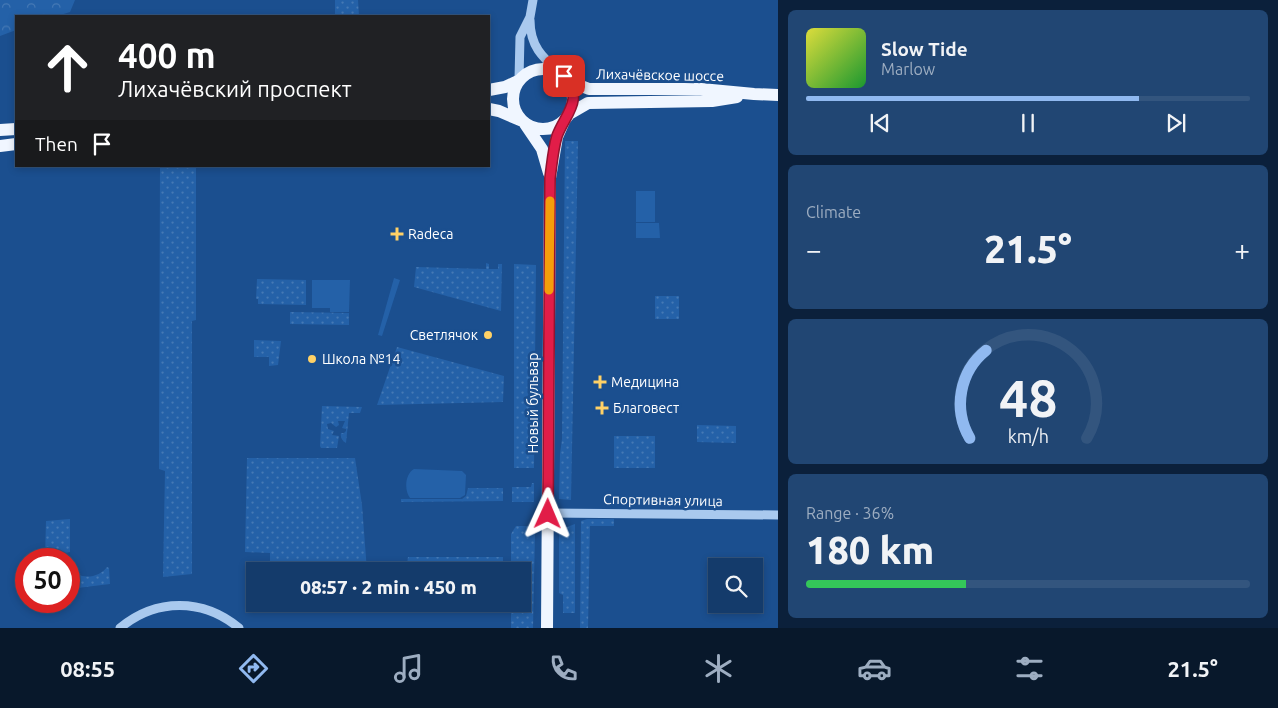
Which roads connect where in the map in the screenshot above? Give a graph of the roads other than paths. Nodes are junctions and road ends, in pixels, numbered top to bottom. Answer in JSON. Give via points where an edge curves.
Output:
{"nodes":[{"id":1,"x":533,"y":0,"type":"edge"},
{"id":2,"x":530,"y":17,"type":"junction"},
{"id":3,"x":563,"y":76,"type":"junction"},
{"id":4,"x":519,"y":80,"type":"junction"},
{"id":5,"x":490,"y":90,"type":"edge"},
{"id":6,"x":754,"y":94,"type":"junction"},
{"id":7,"x":778,"y":95,"type":"edge"},
{"id":8,"x":490,"y":109,"type":"edge"},
{"id":9,"x":566,"y":118,"type":"junction"},
{"id":10,"x":522,"y":121,"type":"junction"},
{"id":11,"x":15,"y":129,"type":"edge"},
{"id":12,"x":0,"y":130,"type":"edge"},
{"id":13,"x":15,"y":144,"type":"edge"},
{"id":14,"x":0,"y":146,"type":"edge"},
{"id":15,"x":550,"y":178,"type":"junction"},
{"id":16,"x":548,"y":514,"type":"junction"},
{"id":17,"x":778,"y":516,"type":"edge"},
{"id":18,"x":120,"y":628,"type":"edge"},
{"id":19,"x":239,"y":628,"type":"edge"},
{"id":20,"x":547,"y":628,"type":"edge"}],
"edges":[{"from":1,"to":2,"type":"street"},
{"from":2,"to":3,"type":"street","via":[[531,36],[536,48]]},
{"from":2,"to":4,"type":"street","via":[[520,37]]},
{"from":3,"to":4,"type":"main road","via":[[548,69],[535,69]]},
{"from":3,"to":6,"type":"main road","name":"Лихачёвское шоссе","via":[[589,89],[701,89]]},
{"from":3,"to":9,"type":"main road","via":[[573,95],[572,108]]},
{"from":4,"to":5,"type":"main road"},
{"from":4,"to":10,"type":"main road","via":[[512,100]]},
{"from":6,"to":7,"type":"main road","name":"Лихачёвское шоссе"},
{"from":6,"to":9,"type":"main road","name":"Лихачёвское шоссе","via":[[712,101],[588,103]]},
{"from":8,"to":10,"type":"main road"},
{"from":9,"to":10,"type":"main road","via":[[558,126],[544,129],[530,127]]},
{"from":9,"to":15,"type":"main road","name":"Новый бульвар","via":[[557,137]]},
{"from":10,"to":15,"type":"main road","name":"Новый бульвар","via":[[542,149]]},
{"from":11,"to":12,"type":"main road"},
{"from":13,"to":14,"type":"main road"},
{"from":15,"to":16,"type":"main road","name":"Новый бульвар"},
{"from":16,"to":17,"type":"street","name":"Спортивная улица"},
{"from":16,"to":20,"type":"main road","name":"Новый бульвар"},
{"from":18,"to":19,"type":"street","via":[[143,613],[177,605],[208,610]]}]}
